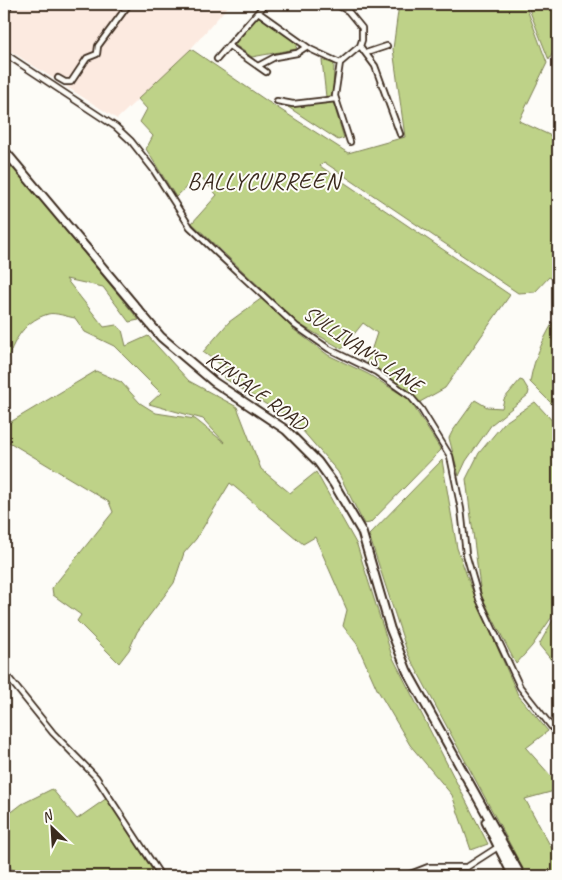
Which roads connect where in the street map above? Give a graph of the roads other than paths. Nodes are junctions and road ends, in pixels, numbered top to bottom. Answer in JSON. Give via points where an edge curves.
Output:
{"nodes":[{"id":1,"x":10,"y":4,"type":"edge"},
{"id":2,"x":129,"y":4,"type":"edge"},
{"id":3,"x":265,"y":4,"type":"edge"},
{"id":4,"x":336,"y":4,"type":"edge"},
{"id":5,"x":348,"y":4,"type":"edge"},
{"id":6,"x":348,"y":11,"type":"junction"},
{"id":7,"x":258,"y":12,"type":"junction"},
{"id":8,"x":4,"y":14,"type":"edge"},
{"id":9,"x":229,"y":46,"type":"junction"},
{"id":10,"x":360,"y":46,"type":"junction"},
{"id":11,"x":388,"y":46,"type":"dead end"},
{"id":12,"x":306,"y":47,"type":"junction"},
{"id":13,"x":4,"y":53,"type":"edge"},
{"id":14,"x":366,"y":53,"type":"junction"},
{"id":15,"x":217,"y":59,"type":"dead end"},
{"id":16,"x":340,"y":63,"type":"junction"},
{"id":17,"x":258,"y":66,"type":"junction"},
{"id":18,"x":266,"y":72,"type":"dead end"},
{"id":19,"x":58,"y":78,"type":"dead end"},
{"id":20,"x":336,"y":99,"type":"junction"},
{"id":21,"x":277,"y":101,"type":"dead end"},
{"id":22,"x":400,"y":134,"type":"dead end"},
{"id":23,"x":350,"y":142,"type":"dead end"},
{"id":24,"x":4,"y":150,"type":"edge"},
{"id":25,"x":4,"y":672,"type":"edge"},
{"id":26,"x":558,"y":735,"type":"edge"},
{"id":27,"x":465,"y":779,"type":"junction"},
{"id":28,"x":498,"y":848,"type":"junction"},
{"id":29,"x":161,"y":876,"type":"edge"},
{"id":30,"x":405,"y":876,"type":"edge"},
{"id":31,"x":513,"y":876,"type":"edge"},
{"id":32,"x":520,"y":876,"type":"edge"}],
"edges":[{"from":1,"to":8,"type":"street"},
{"from":2,"to":19,"type":"street","via":[[98,46],[97,54],[88,58],[71,82]]},
{"from":3,"to":7,"type":"street"},
{"from":4,"to":6,"type":"street"},
{"from":5,"to":6,"type":"street"},
{"from":6,"to":10,"type":"street","via":[[362,28]]},
{"from":7,"to":9,"type":"street"},
{"from":7,"to":12,"type":"street"},
{"from":9,"to":15,"type":"street"},
{"from":9,"to":17,"type":"street"},
{"from":10,"to":14,"type":"street"},
{"from":10,"to":16,"type":"street"},
{"from":11,"to":14,"type":"street"},
{"from":12,"to":16,"type":"street"},
{"from":12,"to":17,"type":"street","via":[[297,53],[275,56]]},
{"from":13,"to":26,"type":"street","name":"SULLIVAN'S LANE","via":[[116,127],[131,141],[190,227],[296,326],[329,349],[376,372],[415,402],[450,456],[466,554],[479,599],[520,687]]},
{"from":14,"to":22,"type":"street","via":[[376,66]]},
{"from":16,"to":20,"type":"street"},
{"from":17,"to":18,"type":"street"},
{"from":20,"to":21,"type":"street","via":[[295,104]]},
{"from":20,"to":23,"type":"street"},
{"from":24,"to":27,"type":"highway","name":"KINSALE ROAD","via":[[161,337],[214,382],[286,430],[324,469],[362,532],[398,650]]},
{"from":25,"to":29,"type":"street","via":[[53,733],[96,777]]},
{"from":27,"to":28,"type":"highway","name":"KINSALE ROAD"},
{"from":27,"to":32,"type":"highway","name":"KINSALE ROAD"},
{"from":28,"to":30,"type":"street","via":[[467,867],[428,867]]},
{"from":28,"to":31,"type":"highway","name":"KINSALE ROAD"}]}
